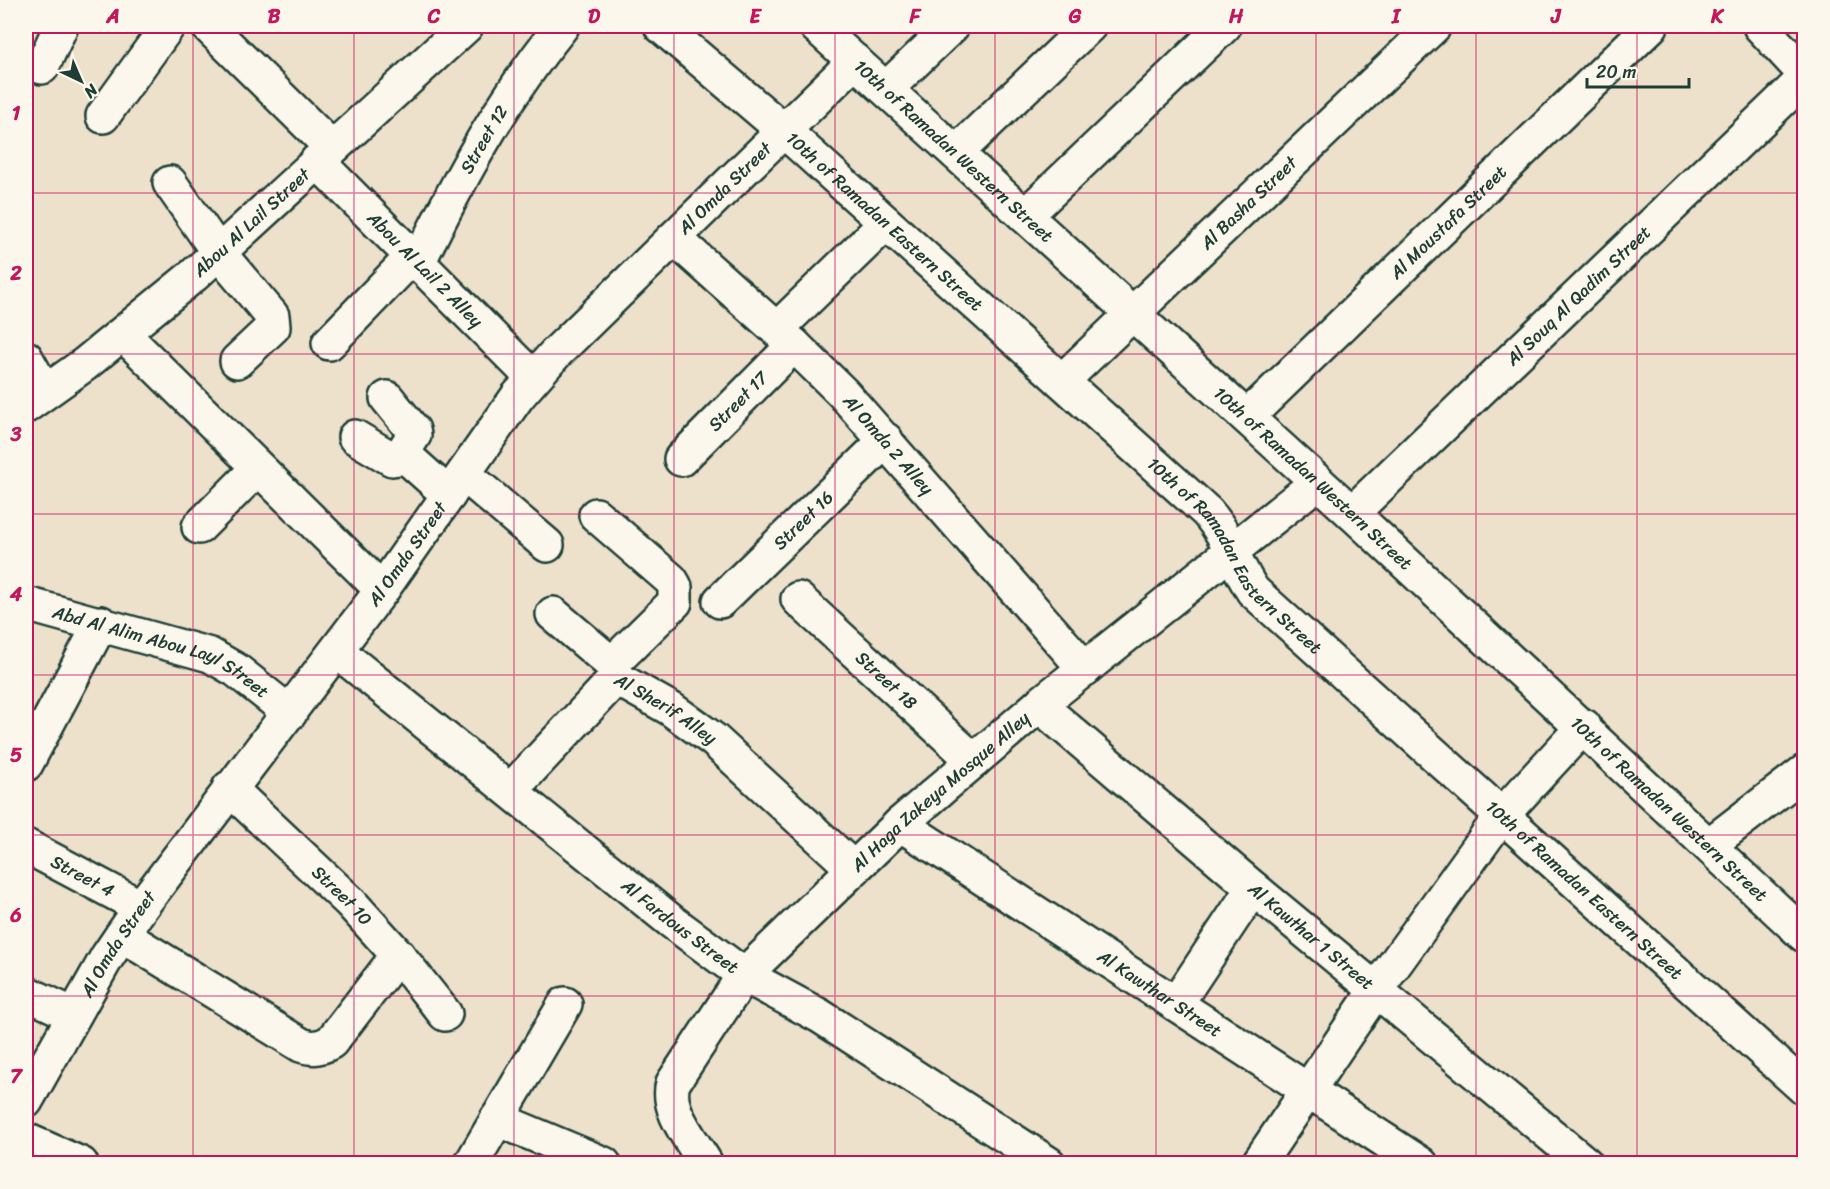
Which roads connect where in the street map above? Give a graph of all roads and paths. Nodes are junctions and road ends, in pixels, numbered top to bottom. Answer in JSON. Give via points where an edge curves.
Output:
{"nodes":[{"id":1,"x":61,"y":26,"type":"edge"},
{"id":2,"x":168,"y":26,"type":"edge"},
{"id":3,"x":207,"y":26,"type":"edge"},
{"id":4,"x":466,"y":26,"type":"edge"},
{"id":5,"x":562,"y":26,"type":"edge"},
{"id":6,"x":661,"y":26,"type":"edge"},
{"id":7,"x":816,"y":26,"type":"edge"},
{"id":8,"x":952,"y":26,"type":"edge"},
{"id":9,"x":1089,"y":26,"type":"edge"},
{"id":10,"x":1224,"y":26,"type":"edge"},
{"id":11,"x":1434,"y":26,"type":"edge"},
{"id":12,"x":1651,"y":26,"type":"edge"},
{"id":13,"x":1760,"y":26,"type":"edge"},
{"id":14,"x":855,"y":61,"type":"junction"},
{"id":15,"x":42,"y":67,"type":"dead end"},
{"id":16,"x":1804,"y":73,"type":"edge"},
{"id":17,"x":1804,"y":79,"type":"edge"},
{"id":18,"x":886,"y":89,"type":"junction"},
{"id":19,"x":103,"y":116,"type":"dead end"},
{"id":20,"x":783,"y":130,"type":"junction"},
{"id":21,"x":956,"y":153,"type":"junction"},
{"id":22,"x":324,"y":155,"type":"junction"},
{"id":23,"x":170,"y":183,"type":"dead end"},
{"id":24,"x":1025,"y":216,"type":"junction"},
{"id":25,"x":886,"y":223,"type":"junction"},
{"id":26,"x":674,"y":238,"type":"junction"},
{"id":27,"x":218,"y":252,"type":"junction"},
{"id":28,"x":415,"y":260,"type":"junction"},
{"id":29,"x":1132,"y":313,"type":"junction"},
{"id":30,"x":123,"y":334,"type":"junction"},
{"id":31,"x":785,"y":337,"type":"junction"},
{"id":32,"x":329,"y":343,"type":"dead end"},
{"id":33,"x":26,"y":358,"type":"edge"},
{"id":34,"x":237,"y":361,"type":"dead end"},
{"id":35,"x":533,"y":378,"type":"junction"},
{"id":36,"x":1062,"y":381,"type":"junction"},
{"id":37,"x":387,"y":398,"type":"dead end"},
{"id":38,"x":35,"y":399,"type":"edge"},
{"id":39,"x":1247,"y":417,"type":"junction"},
{"id":40,"x":355,"y":437,"type":"dead end"},
{"id":41,"x":886,"y":440,"type":"junction"},
{"id":42,"x":402,"y":453,"type":"junction"},
{"id":43,"x":681,"y":459,"type":"dead end"},
{"id":44,"x":258,"y":468,"type":"junction"},
{"id":45,"x":1318,"y":482,"type":"junction"},
{"id":46,"x":456,"y":485,"type":"junction"},
{"id":47,"x":1352,"y":513,"type":"junction"},
{"id":48,"x":596,"y":515,"type":"dead end"},
{"id":49,"x":199,"y":527,"type":"dead end"},
{"id":50,"x":547,"y":545,"type":"dead end"},
{"id":51,"x":1231,"y":551,"type":"junction"},
{"id":52,"x":382,"y":590,"type":"junction"},
{"id":53,"x":798,"y":599,"type":"dead end"},
{"id":54,"x":720,"y":601,"type":"dead end"},
{"id":55,"x":26,"y":604,"type":"edge"},
{"id":56,"x":553,"y":614,"type":"dead end"},
{"id":57,"x":101,"y":623,"type":"junction"},
{"id":58,"x":337,"y":651,"type":"junction"},
{"id":59,"x":1085,"y":669,"type":"junction"},
{"id":60,"x":615,"y":672,"type":"junction"},
{"id":61,"x":1039,"y":705,"type":"junction"},
{"id":62,"x":290,"y":712,"type":"junction"},
{"id":63,"x":1584,"y":726,"type":"junction"},
{"id":64,"x":974,"y":761,"type":"junction"},
{"id":65,"x":26,"y":764,"type":"edge"},
{"id":66,"x":1804,"y":772,"type":"edge"},
{"id":67,"x":229,"y":788,"type":"junction"},
{"id":68,"x":511,"y":790,"type":"junction"},
{"id":69,"x":1502,"y":815,"type":"junction"},
{"id":70,"x":900,"y":824,"type":"junction"},
{"id":71,"x":26,"y":846,"type":"edge"},
{"id":72,"x":1708,"y":846,"type":"junction"},
{"id":73,"x":854,"y":869,"type":"junction"},
{"id":74,"x":1253,"y":888,"type":"junction"},
{"id":75,"x":141,"y":907,"type":"junction"},
{"id":76,"x":122,"y":935,"type":"junction"},
{"id":77,"x":1804,"y":935,"type":"edge"},
{"id":78,"x":398,"y":955,"type":"junction"},
{"id":79,"x":744,"y":975,"type":"junction"},
{"id":80,"x":1376,"y":990,"type":"junction"},
{"id":81,"x":26,"y":993,"type":"edge"},
{"id":82,"x":565,"y":1004,"type":"dead end"},
{"id":83,"x":1176,"y":1004,"type":"junction"},
{"id":84,"x":445,"y":1014,"type":"dead end"},
{"id":85,"x":74,"y":1015,"type":"junction"},
{"id":86,"x":1804,"y":1088,"type":"edge"},
{"id":87,"x":1308,"y":1090,"type":"junction"},
{"id":88,"x":26,"y":1101,"type":"edge"},
{"id":89,"x":497,"y":1119,"type":"junction"},
{"id":90,"x":26,"y":1140,"type":"edge"},
{"id":91,"x":81,"y":1164,"type":"edge"},
{"id":92,"x":471,"y":1164,"type":"edge"},
{"id":93,"x":604,"y":1164,"type":"edge"},
{"id":94,"x":706,"y":1164,"type":"edge"},
{"id":95,"x":1049,"y":1164,"type":"edge"},
{"id":96,"x":1258,"y":1164,"type":"edge"},
{"id":97,"x":1421,"y":1164,"type":"edge"},
{"id":98,"x":1586,"y":1164,"type":"edge"}],
"edges":[{"from":1,"to":15,"type":"street"},
{"from":2,"to":19,"type":"street"},
{"from":3,"to":22,"type":"street","name":"Abou Al Lail 2 Alley"},
{"from":4,"to":22,"type":"street","name":"Abou Al Lail Street"},
{"from":5,"to":28,"type":"street","name":"Street 12","via":[[499,113]]},
{"from":6,"to":20,"type":"street","name":"10th of Ramadan Eastern Street"},
{"from":7,"to":14,"type":"street","name":"10th of Ramadan Western Street"},
{"from":8,"to":18,"type":"street"},
{"from":9,"to":21,"type":"street"},
{"from":10,"to":24,"type":"street"},
{"from":11,"to":29,"type":"street","name":"Al Basha Street"},
{"from":12,"to":39,"type":"street","name":"Al Moustafa Street"},
{"from":13,"to":16,"type":"street"},
{"from":14,"to":18,"type":"street","name":"10th of Ramadan Western Street"},
{"from":14,"to":20,"type":"street","name":"Al Omda Street"},
{"from":17,"to":47,"type":"street","name":"Al Souq Al Qadim Street"},
{"from":18,"to":21,"type":"street","name":"10th of Ramadan Western Street"},
{"from":20,"to":25,"type":"street","name":"10th of Ramadan Eastern Street"},
{"from":20,"to":26,"type":"street","name":"Al Omda Street"},
{"from":21,"to":24,"type":"street","name":"10th of Ramadan Western Street"},
{"from":22,"to":27,"type":"street","name":"Abou Al Lail Street"},
{"from":22,"to":28,"type":"street","name":"Abou Al Lail 2 Alley"},
{"from":23,"to":27,"type":"street"},
{"from":24,"to":29,"type":"street","name":"10th of Ramadan Western Street"},
{"from":25,"to":31,"type":"street","name":"Street 17"},
{"from":25,"to":36,"type":"street","name":"10th of Ramadan Eastern Street"},
{"from":26,"to":31,"type":"street","name":"Al Omda 2 Alley"},
{"from":26,"to":35,"type":"street","name":"Al Omda Street"},
{"from":27,"to":30,"type":"street","name":"Abou Al Lail Street"},
{"from":27,"to":34,"type":"street","via":[[274,320],[273,327]]},
{"from":28,"to":32,"type":"street","name":"Street 12"},
{"from":28,"to":35,"type":"street","name":"Abou Al Lail 2 Alley"},
{"from":29,"to":36,"type":"street","name":"Al Basha Street"},
{"from":29,"to":39,"type":"street","name":"10th of Ramadan Western Street"},
{"from":30,"to":38,"type":"street","name":"Abou Al Lail Street"},
{"from":30,"to":44,"type":"street"},
{"from":31,"to":41,"type":"street","name":"Al Omda 2 Alley"},
{"from":31,"to":43,"type":"street","name":"Street 17"},
{"from":33,"to":38,"type":"street"},
{"from":35,"to":46,"type":"street","name":"Al Omda Street"},
{"from":36,"to":51,"type":"street","name":"10th of Ramadan Eastern Street","via":[[1207,512]]},
{"from":37,"to":42,"type":"street","via":[[414,430]]},
{"from":39,"to":45,"type":"street","name":"10th of Ramadan Western Street"},
{"from":40,"to":42,"type":"street","via":[[392,459]]},
{"from":41,"to":54,"type":"street","name":"Street 16"},
{"from":41,"to":59,"type":"street","name":"Al Omda 2 Alley"},
{"from":42,"to":46,"type":"street"},
{"from":44,"to":49,"type":"street"},
{"from":44,"to":52,"type":"street"},
{"from":45,"to":47,"type":"street","name":"10th of Ramadan Western Street"},
{"from":45,"to":51,"type":"street","name":"Al Haga Zakeya Mosque Alley"},
{"from":46,"to":50,"type":"street"},
{"from":46,"to":52,"type":"street","name":"Al Omda Street"},
{"from":47,"to":63,"type":"street","name":"10th of Ramadan Western Street"},
{"from":48,"to":60,"type":"street","name":"Al Sherif Alley","via":[[671,580],[676,594],[675,602]]},
{"from":51,"to":59,"type":"street","name":"Al Haga Zakeya Mosque Alley"},
{"from":51,"to":69,"type":"street","name":"10th of Ramadan Eastern Street","via":[[1253,591]]},
{"from":52,"to":58,"type":"street","name":"Al Omda Street"},
{"from":53,"to":64,"type":"street","name":"Street 18"},
{"from":55,"to":57,"type":"street","name":"Abd Al Alim Abou Layl Street"},
{"from":56,"to":60,"type":"street"},
{"from":57,"to":62,"type":"street","name":"Abd Al Alim Abou Layl Street","via":[[210,655]]},
{"from":57,"to":65,"type":"street"},
{"from":58,"to":62,"type":"street","name":"Al Omda Street"},
{"from":58,"to":68,"type":"street","name":"Al Fardous Street"},
{"from":59,"to":61,"type":"street","name":"Al Haga Zakeya Mosque Alley"},
{"from":60,"to":68,"type":"street"},
{"from":60,"to":73,"type":"street","name":"Al Sherif Alley","via":[[714,740]]},
{"from":61,"to":64,"type":"street","name":"Al Haga Zakeya Mosque Alley"},
{"from":61,"to":74,"type":"street","name":"Al Kawthar 1 Street"},
{"from":62,"to":67,"type":"street","name":"Al Omda Street"},
{"from":63,"to":69,"type":"street"},
{"from":63,"to":72,"type":"street","name":"10th of Ramadan Western Street"},
{"from":64,"to":70,"type":"street","name":"Al Haga Zakeya Mosque Alley"},
{"from":66,"to":72,"type":"street"},
{"from":67,"to":75,"type":"street","name":"Al Omda Street"},
{"from":67,"to":78,"type":"street","name":"Street 10","via":[[350,902]]},
{"from":68,"to":79,"type":"street","name":"Al Fardous Street","via":[[670,921]]},
{"from":69,"to":80,"type":"street"},
{"from":69,"to":86,"type":"street","name":"10th of Ramadan Eastern Street"},
{"from":70,"to":73,"type":"street","name":"Al Haga Zakeya Mosque Alley"},
{"from":70,"to":83,"type":"street","name":"Al Kawthar Street"},
{"from":71,"to":75,"type":"street","name":"Street 4"},
{"from":72,"to":77,"type":"street","name":"10th of Ramadan Western Street"},
{"from":73,"to":79,"type":"street","name":"Al Haga Zakeya Mosque Alley"},
{"from":74,"to":80,"type":"street","name":"Al Kawthar 1 Street"},
{"from":74,"to":83,"type":"street"},
{"from":75,"to":76,"type":"street","name":"Al Omda Street"},
{"from":76,"to":78,"type":"street","via":[[311,1048],[331,1042]]},
{"from":76,"to":85,"type":"street","name":"Al Omda Street"},
{"from":78,"to":84,"type":"street","name":"Street 10"},
{"from":79,"to":94,"type":"street","name":"Al Haga Zakeya Mosque Alley","via":[[672,1083],[670,1092],[674,1109]]},
{"from":79,"to":95,"type":"street","name":"Al Fardous Street","via":[[820,1016]]},
{"from":80,"to":87,"type":"street"},
{"from":80,"to":98,"type":"street","name":"Al Kawthar 1 Street"},
{"from":81,"to":85,"type":"street"},
{"from":82,"to":89,"type":"street"},
{"from":83,"to":87,"type":"street","name":"Al Kawthar Street"},
{"from":85,"to":88,"type":"street","name":"Al Omda Street"},
{"from":87,"to":96,"type":"street"},
{"from":87,"to":97,"type":"street","name":"Al Kawthar Street"},
{"from":89,"to":92,"type":"street"},
{"from":89,"to":93,"type":"street"},
{"from":90,"to":91,"type":"street"}]}
